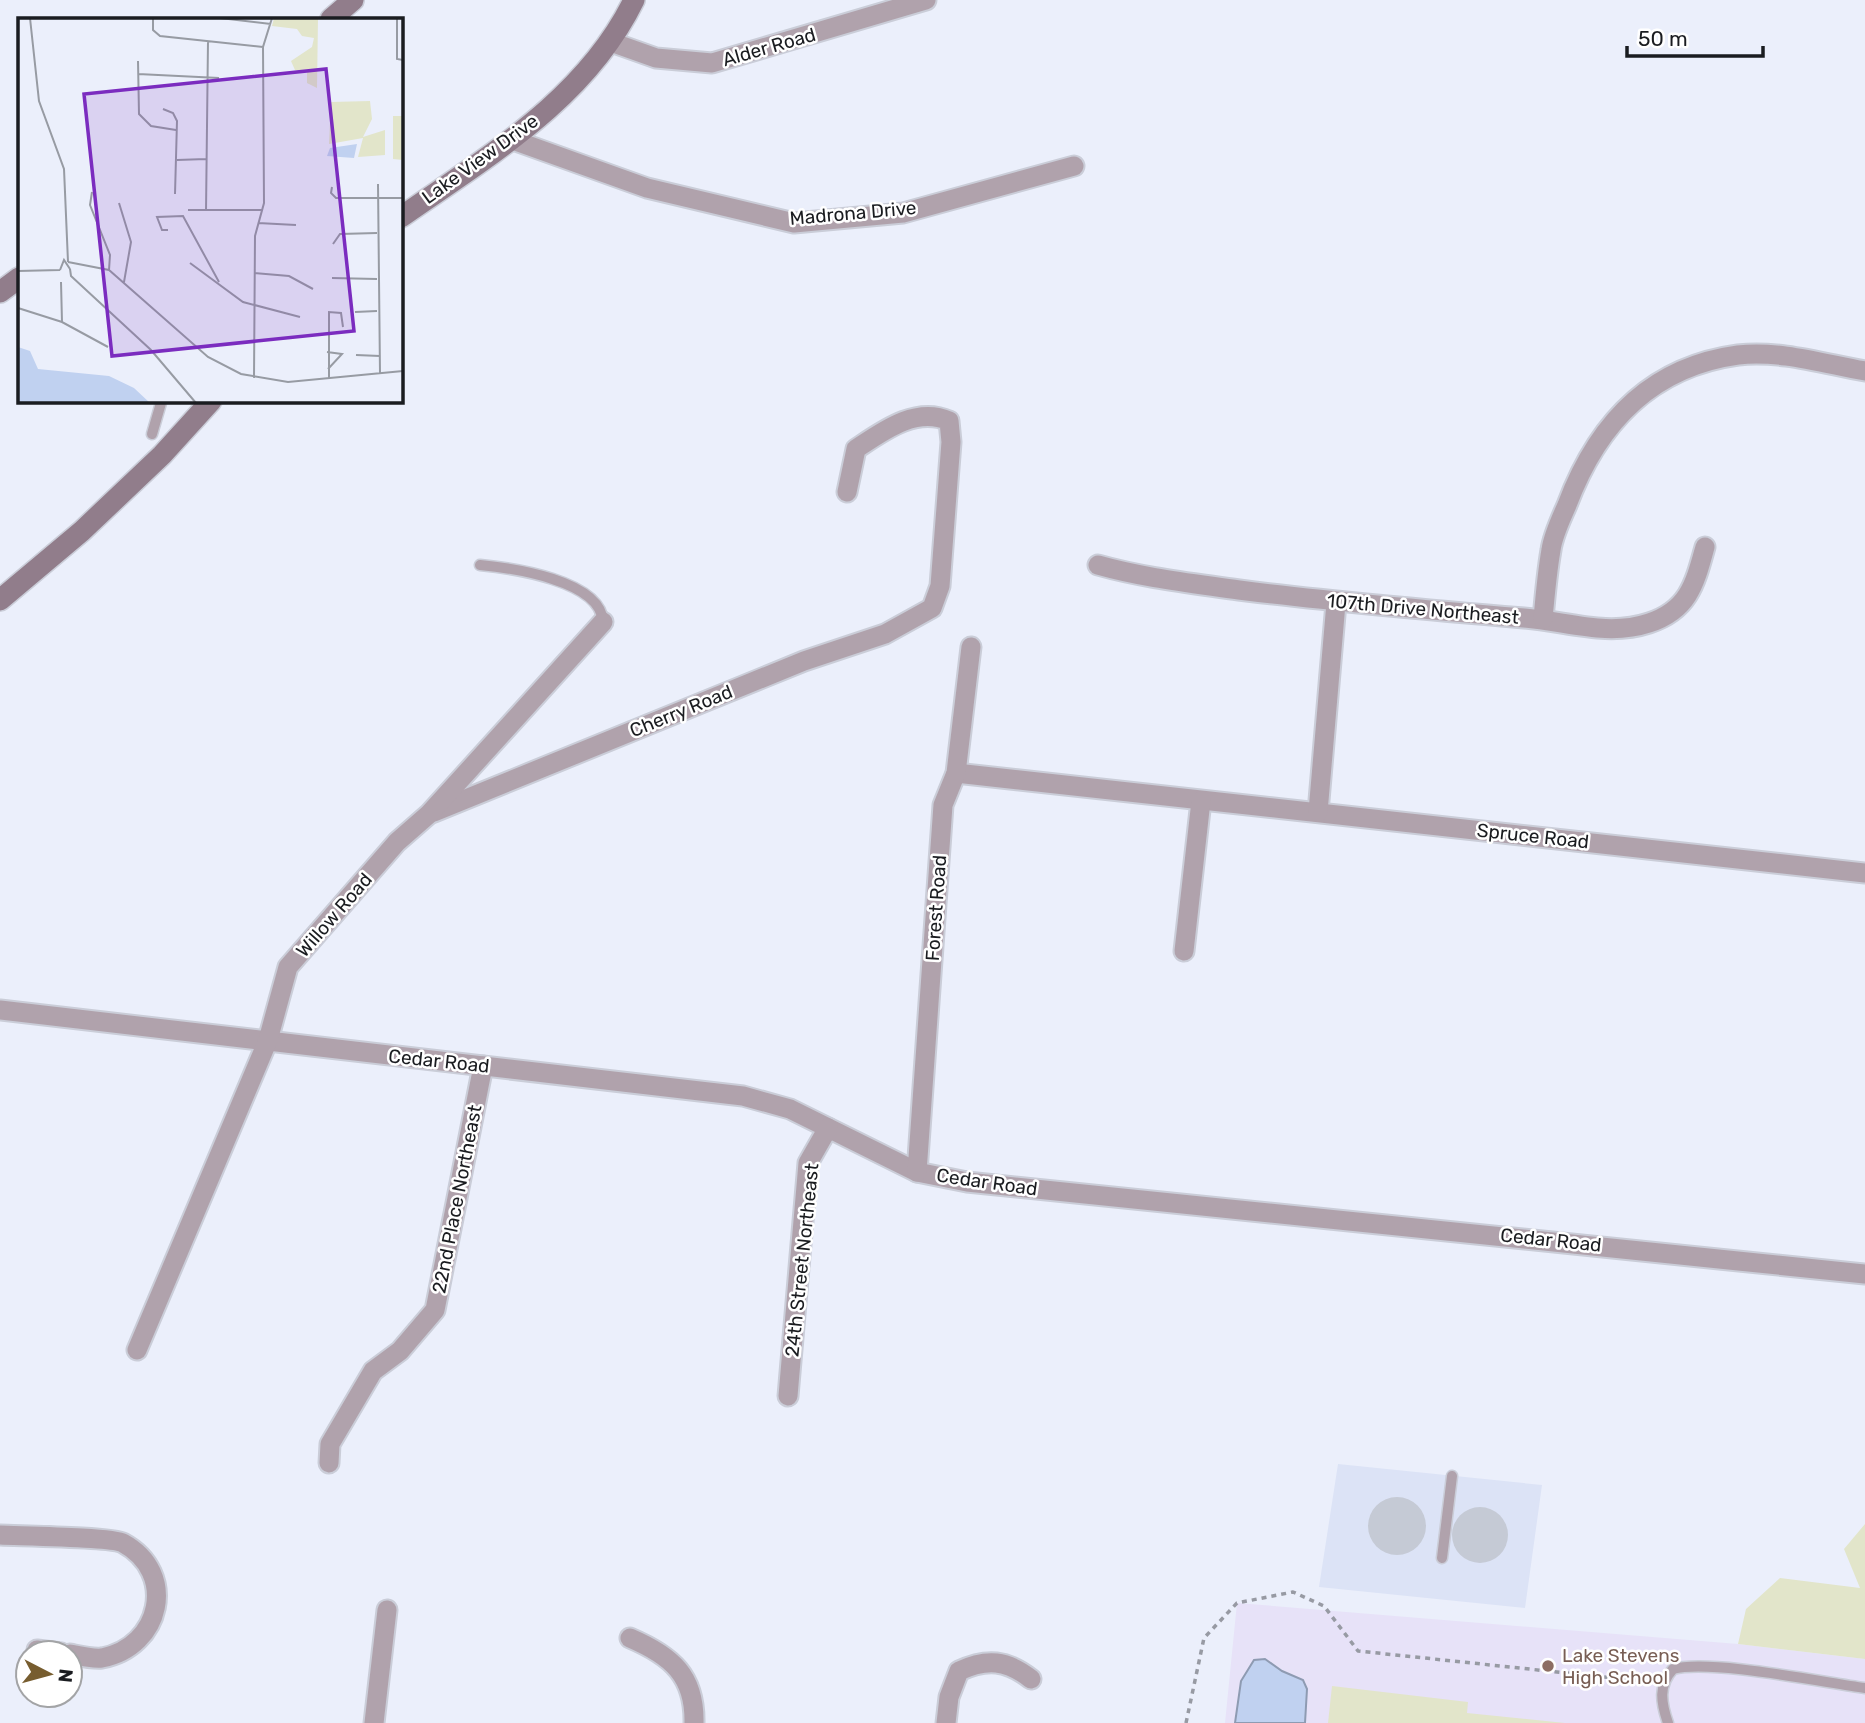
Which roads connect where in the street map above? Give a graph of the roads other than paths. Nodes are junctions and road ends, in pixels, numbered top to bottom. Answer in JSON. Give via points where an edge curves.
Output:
{"nodes":[{"id":1,"x":353,"y":0,"type":"edge"},
{"id":2,"x":635,"y":0,"type":"edge"},
{"id":3,"x":926,"y":0,"type":"edge"},
{"id":4,"x":332,"y":18,"type":"edge"},
{"id":5,"x":611,"y":42,"type":"junction"},
{"id":6,"x":513,"y":140,"type":"junction"},
{"id":7,"x":1074,"y":166,"type":"dead end"},
{"id":8,"x":402,"y":216,"type":"edge"},
{"id":9,"x":18,"y":279,"type":"edge"},
{"id":10,"x":0,"y":292,"type":"edge"},
{"id":11,"x":1865,"y":372,"type":"edge"},
{"id":12,"x":210,"y":402,"type":"edge"},
{"id":13,"x":161,"y":403,"type":"dead end"},
{"id":14,"x":152,"y":434,"type":"dead end"},
{"id":15,"x":846,"y":492,"type":"dead end"},
{"id":16,"x":1705,"y":547,"type":"dead end"},
{"id":17,"x":480,"y":565,"type":"dead end"},
{"id":18,"x":1098,"y":565,"type":"dead end"},
{"id":19,"x":0,"y":600,"type":"edge"},
{"id":20,"x":1336,"y":603,"type":"junction"},
{"id":21,"x":1543,"y":619,"type":"junction"},
{"id":22,"x":603,"y":622,"type":"joint"},
{"id":23,"x":971,"y":648,"type":"dead end"},
{"id":24,"x":956,"y":773,"type":"junction"},
{"id":25,"x":1200,"y":801,"type":"junction"},
{"id":26,"x":1318,"y":812,"type":"junction"},
{"id":27,"x":429,"y":814,"type":"junction"},
{"id":28,"x":1865,"y":873,"type":"edge"},
{"id":29,"x":1184,"y":951,"type":"dead end"},
{"id":30,"x":0,"y":1010,"type":"edge"},
{"id":31,"x":268,"y":1040,"type":"junction"},
{"id":32,"x":484,"y":1066,"type":"junction"},
{"id":33,"x":828,"y":1128,"type":"junction"},
{"id":34,"x":917,"y":1172,"type":"junction"},
{"id":35,"x":1865,"y":1274,"type":"edge"},
{"id":36,"x":137,"y":1350,"type":"dead end"},
{"id":37,"x":788,"y":1396,"type":"dead end"},
{"id":38,"x":329,"y":1463,"type":"dead end"},
{"id":39,"x":1452,"y":1476,"type":"dead end"},
{"id":40,"x":0,"y":1535,"type":"edge"},
{"id":41,"x":1442,"y":1558,"type":"dead end"},
{"id":42,"x":387,"y":1610,"type":"dead end"},
{"id":43,"x":630,"y":1638,"type":"dead end"},
{"id":44,"x":84,"y":1656,"type":"edge"},
{"id":45,"x":1031,"y":1679,"type":"dead end"},
{"id":46,"x":1865,"y":1688,"type":"edge"},
{"id":47,"x":374,"y":1723,"type":"edge"},
{"id":48,"x":694,"y":1723,"type":"edge"},
{"id":49,"x":946,"y":1723,"type":"edge"},
{"id":50,"x":1668,"y":1723,"type":"edge"}],
"edges":[{"from":1,"to":4,"type":"street"},
{"from":2,"to":5,"type":"street","name":"Lake View Drive"},
{"from":3,"to":5,"type":"street","name":"Alder Road","via":[[712,63],[656,58]]},
{"from":5,"to":6,"type":"street","name":"Lake View Drive","via":[[570,89]]},
{"from":6,"to":7,"type":"street","name":"Madrona Drive","via":[[647,188],[794,223],[903,213]]},
{"from":6,"to":8,"type":"street","name":"Lake View Drive"},
{"from":9,"to":10,"type":"street"},
{"from":11,"to":21,"type":"street","via":[[1789,357],[1739,355],[1684,369],[1647,388],[1595,444],[1578,475],[1551,547]]},
{"from":12,"to":19,"type":"street","via":[[82,531]]},
{"from":13,"to":14,"type":"lane"},
{"from":15,"to":27,"type":"street","name":"Cherry Road","via":[[856,449],[891,425],[935,415],[949,421],[940,586],[932,608],[886,634],[804,661]]},
{"from":16,"to":21,"type":"street","name":"107th Drive Northeast","via":[[1692,593],[1670,614],[1649,624],[1609,631]]},
{"from":17,"to":22,"type":"lane","via":[[545,576],[575,589],[599,607]]},
{"from":18,"to":20,"type":"street","name":"107th Drive Northeast","via":[[1133,575]]},
{"from":20,"to":21,"type":"street","name":"107th Drive Northeast"},
{"from":20,"to":26,"type":"street"},
{"from":22,"to":27,"type":"street","name":"Willow Road"},
{"from":23,"to":24,"type":"street","name":"Forest Road"},
{"from":24,"to":25,"type":"street","name":"Spruce Road"},
{"from":24,"to":34,"type":"street","name":"Forest Road","via":[[943,805]]},
{"from":25,"to":26,"type":"street","name":"Spruce Road"},
{"from":25,"to":29,"type":"street"},
{"from":26,"to":28,"type":"street","name":"Spruce Road"},
{"from":27,"to":31,"type":"street","name":"Willow Road","via":[[397,842],[288,967]]},
{"from":30,"to":31,"type":"street","name":"Cedar Road"},
{"from":31,"to":32,"type":"street","name":"Cedar Road"},
{"from":31,"to":36,"type":"street","name":"Willow Road"},
{"from":32,"to":33,"type":"street","name":"Cedar Road","via":[[743,1096],[790,1109]]},
{"from":32,"to":38,"type":"street","name":"22nd Place Northeast","via":[[435,1310],[400,1351],[373,1371],[330,1444]]},
{"from":33,"to":34,"type":"street","name":"Cedar Road"},
{"from":33,"to":37,"type":"street","name":"24th Street Northeast","via":[[808,1163]]},
{"from":34,"to":35,"type":"street","name":"Cedar Road","via":[[967,1182]]},
{"from":39,"to":41,"type":"lane"},
{"from":40,"to":44,"type":"street","via":[[122,1542],[149,1563],[158,1591],[154,1616],[137,1642],[99,1658]]},
{"from":42,"to":47,"type":"street"},
{"from":43,"to":48,"type":"street","via":[[655,1648],[679,1668],[694,1698]]},
{"from":45,"to":49,"type":"street","via":[[1004,1663],[987,1662],[959,1671]]},
{"from":46,"to":50,"type":"lane","via":[[1689,1667],[1673,1669],[1663,1684],[1662,1708]]}]}
